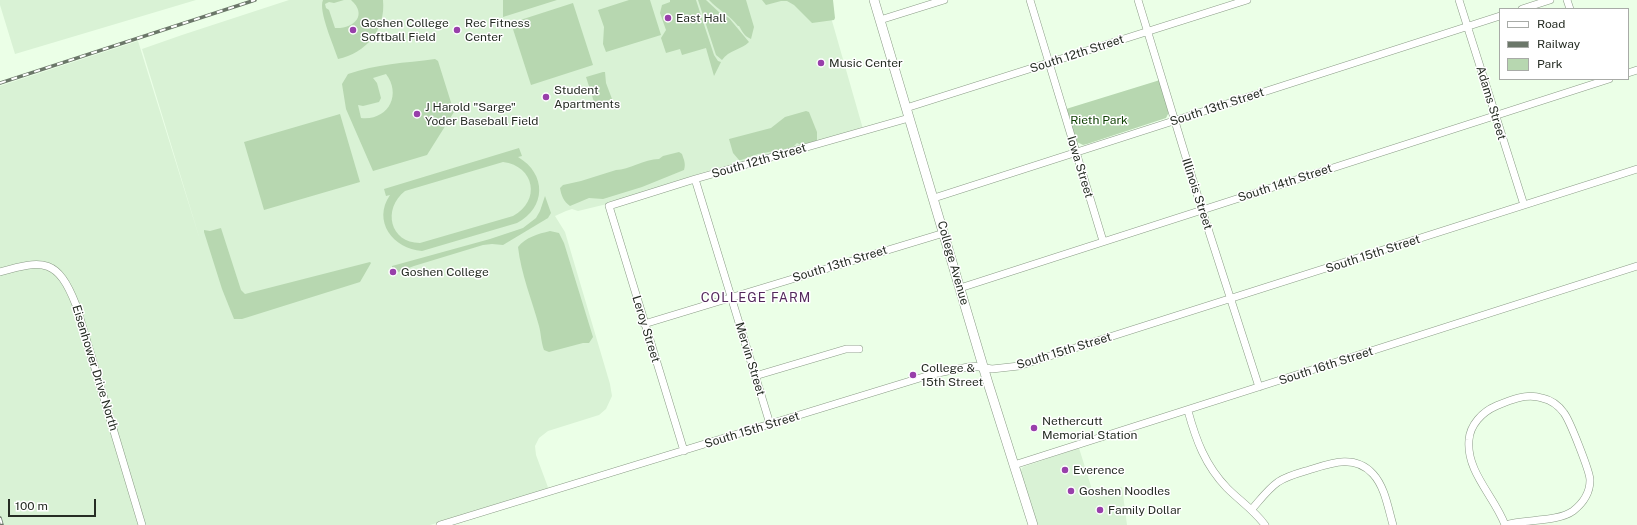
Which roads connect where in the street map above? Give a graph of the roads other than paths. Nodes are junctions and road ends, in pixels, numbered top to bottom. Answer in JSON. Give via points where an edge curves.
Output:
{"nodes":[{"id":1,"x":874,"y":0,"type":"edge"},
{"id":2,"x":944,"y":0,"type":"edge"},
{"id":3,"x":1030,"y":0,"type":"edge"},
{"id":4,"x":1138,"y":0,"type":"edge"},
{"id":5,"x":1245,"y":0,"type":"edge"},
{"id":6,"x":1459,"y":0,"type":"edge"},
{"id":7,"x":1550,"y":0,"type":"edge"},
{"id":8,"x":1525,"y":8,"type":"edge"},
{"id":9,"x":1499,"y":16,"type":"edge"},
{"id":10,"x":880,"y":20,"type":"junction"},
{"id":11,"x":1467,"y":26,"type":"junction"},
{"id":12,"x":1147,"y":32,"type":"junction"},
{"id":13,"x":1048,"y":63,"type":"junction"},
{"id":14,"x":1603,"y":80,"type":"edge"},
{"id":15,"x":1592,"y":82,"type":"edge"},
{"id":16,"x":906,"y":108,"type":"junction"},
{"id":17,"x":1495,"y":116,"type":"junction"},
{"id":18,"x":909,"y":118,"type":"junction"},
{"id":19,"x":1174,"y":121,"type":"junction"},
{"id":20,"x":1076,"y":152,"type":"junction"},
{"id":21,"x":1637,"y":169,"type":"edge"},
{"id":22,"x":695,"y":179,"type":"junction"},
{"id":23,"x":934,"y":198,"type":"junction"},
{"id":24,"x":1524,"y":205,"type":"junction"},
{"id":25,"x":609,"y":206,"type":"joint"},
{"id":26,"x":1202,"y":210,"type":"junction"},
{"id":27,"x":944,"y":233,"type":"junction"},
{"id":28,"x":1103,"y":241,"type":"junction"},
{"id":29,"x":1637,"y":266,"type":"edge"},
{"id":30,"x":0,"y":272,"type":"edge"},
{"id":31,"x":960,"y":288,"type":"junction"},
{"id":32,"x":731,"y":296,"type":"junction"},
{"id":33,"x":1231,"y":299,"type":"junction"},
{"id":34,"x":644,"y":324,"type":"junction"},
{"id":35,"x":859,"y":349,"type":"dead end"},
{"id":36,"x":984,"y":368,"type":"junction"},
{"id":37,"x":755,"y":376,"type":"junction"},
{"id":38,"x":1260,"y":387,"type":"junction"},
{"id":39,"x":1188,"y":411,"type":"junction"},
{"id":40,"x":770,"y":424,"type":"junction"},
{"id":41,"x":684,"y":451,"type":"junction"},
{"id":42,"x":1014,"y":465,"type":"junction"},
{"id":43,"x":1252,"y":509,"type":"junction"},
{"id":44,"x":142,"y":525,"type":"edge"},
{"id":45,"x":440,"y":525,"type":"edge"},
{"id":46,"x":1033,"y":525,"type":"edge"},
{"id":47,"x":1264,"y":525,"type":"edge"},
{"id":48,"x":1393,"y":525,"type":"edge"},
{"id":49,"x":1505,"y":525,"type":"edge"}],
"edges":[{"from":1,"to":10,"type":"main road","name":"College Avenue"},
{"from":2,"to":10,"type":"street"},
{"from":3,"to":13,"type":"street","name":"Iowa Street"},
{"from":4,"to":12,"type":"street","name":"Illinois Street"},
{"from":5,"to":12,"type":"street","name":"South 12th Street"},
{"from":6,"to":11,"type":"street","name":"Adams Street"},
{"from":7,"to":8,"type":"street"},
{"from":9,"to":11,"type":"street","name":"South 13th Street"},
{"from":10,"to":16,"type":"main road","name":"College Avenue"},
{"from":11,"to":17,"type":"street","name":"Adams Street"},
{"from":11,"to":19,"type":"street","name":"South 13th Street"},
{"from":12,"to":13,"type":"street","name":"South 12th Street"},
{"from":12,"to":19,"type":"street","name":"Illinois Street"},
{"from":13,"to":16,"type":"street","name":"South 12th Street"},
{"from":13,"to":20,"type":"street","name":"Iowa Street"},
{"from":14,"to":15,"type":"street","name":"South 14th Street"},
{"from":15,"to":17,"type":"street","name":"South 14th Street"},
{"from":16,"to":18,"type":"main road","name":"College Avenue"},
{"from":17,"to":24,"type":"street","name":"Adams Street"},
{"from":17,"to":26,"type":"street","name":"South 14th Street"},
{"from":18,"to":22,"type":"street","name":"South 12th Street"},
{"from":18,"to":23,"type":"main road","name":"College Avenue"},
{"from":19,"to":20,"type":"street","name":"South 13th Street"},
{"from":19,"to":26,"type":"street","name":"Illinois Street"},
{"from":20,"to":23,"type":"street","name":"South 13th Street"},
{"from":20,"to":28,"type":"street","name":"Iowa Street"},
{"from":21,"to":24,"type":"street","name":"South 15th Street"},
{"from":22,"to":25,"type":"street","name":"South 12th Street"},
{"from":22,"to":32,"type":"street","name":"Mervin Street"},
{"from":23,"to":27,"type":"main road","name":"College Avenue"},
{"from":24,"to":33,"type":"street","name":"South 15th Street"},
{"from":25,"to":34,"type":"street","name":"Leroy Street"},
{"from":26,"to":28,"type":"street","name":"South 14th Street"},
{"from":26,"to":33,"type":"street","name":"Illinois Street"},
{"from":27,"to":31,"type":"main road","name":"College Avenue"},
{"from":27,"to":32,"type":"street","name":"South 13th Street"},
{"from":28,"to":31,"type":"street","name":"South 14th Street"},
{"from":29,"to":38,"type":"street","name":"South 16th Street"},
{"from":30,"to":44,"type":"street","name":"Eisenhower Drive North","via":[[24,265],[41,265],[54,270],[69,286]]},
{"from":31,"to":36,"type":"main road","name":"College Avenue"},
{"from":32,"to":34,"type":"street","name":"South 13th Street"},
{"from":32,"to":37,"type":"street","name":"Mervin Street"},
{"from":33,"to":36,"type":"street","name":"South 15th Street","via":[[1031,362],[1005,368]]},
{"from":33,"to":38,"type":"street","name":"Illinois Street"},
{"from":34,"to":41,"type":"street","name":"Leroy Street"},
{"from":35,"to":37,"type":"street","via":[[846,349]]},
{"from":36,"to":40,"type":"street","name":"South 15th Street","via":[[973,366],[939,373]]},
{"from":36,"to":42,"type":"main road","name":"College Avenue"},
{"from":37,"to":40,"type":"street","name":"Mervin Street"},
{"from":38,"to":39,"type":"street","name":"South 16th Street"},
{"from":39,"to":42,"type":"street","name":"South 16th Street"},
{"from":39,"to":43,"type":"street","via":[[1196,439],[1207,463],[1228,489]]},
{"from":40,"to":41,"type":"street","name":"South 15th Street"},
{"from":41,"to":45,"type":"street","name":"South 15th Street"},
{"from":42,"to":46,"type":"main road","name":"College Avenue"},
{"from":43,"to":47,"type":"street"},
{"from":43,"to":48,"type":"street","via":[[1283,479],[1344,461],[1361,465],[1376,478]]},
{"from":49,"to":49,"type":"street","via":[[1496,504],[1477,475],[1470,451],[1472,428],[1481,415],[1492,408],[1528,396],[1544,398],[1565,413],[1589,472],[1590,481],[1581,504],[1572,512],[1562,516],[1521,520]]}]}
